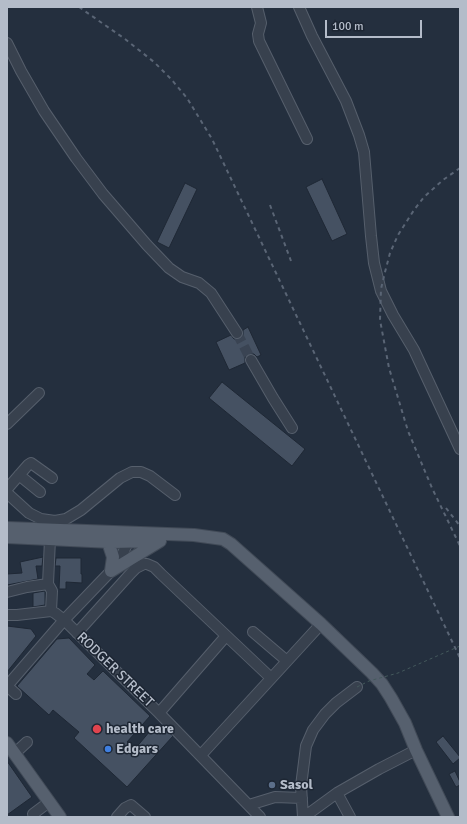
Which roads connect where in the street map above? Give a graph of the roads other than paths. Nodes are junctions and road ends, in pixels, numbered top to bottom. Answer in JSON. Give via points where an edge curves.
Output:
{"nodes":[{"id":1,"x":257,"y":7,"type":"edge"},
{"id":2,"x":299,"y":7,"type":"edge"},
{"id":3,"x":7,"y":43,"type":"edge"},
{"id":4,"x":307,"y":139,"type":"dead end"},
{"id":5,"x":237,"y":333,"type":"tunnel mouth"},
{"id":6,"x":251,"y":360,"type":"tunnel mouth"},
{"id":7,"x":39,"y":393,"type":"dead end"},
{"id":8,"x":7,"y":424,"type":"edge"},
{"id":9,"x":292,"y":428,"type":"dead end"},
{"id":10,"x":460,"y":449,"type":"edge"},
{"id":11,"x":19,"y":475,"type":"junction"},
{"id":12,"x":52,"y":478,"type":"dead end"},
{"id":13,"x":7,"y":489,"type":"edge"},
{"id":14,"x":40,"y":492,"type":"dead end"},
{"id":15,"x":7,"y":493,"type":"edge"},
{"id":16,"x":175,"y":495,"type":"dead end"},
{"id":17,"x":7,"y":528,"type":"edge"},
{"id":18,"x":199,"y":536,"type":"junction"},
{"id":19,"x":129,"y":537,"type":"junction"},
{"id":20,"x":10,"y":539,"type":"edge"},
{"id":21,"x":50,"y":539,"type":"junction"},
{"id":22,"x":162,"y":540,"type":"junction"},
{"id":23,"x":108,"y":542,"type":"junction"},
{"id":24,"x":111,"y":571,"type":"junction"},
{"id":25,"x":48,"y":584,"type":"junction"},
{"id":26,"x":7,"y":592,"type":"edge"},
{"id":27,"x":51,"y":611,"type":"junction"},
{"id":28,"x":7,"y":615,"type":"edge"},
{"id":29,"x":64,"y":620,"type":"junction"},
{"id":30,"x":320,"y":624,"type":"junction"},
{"id":31,"x":253,"y":632,"type":"dead end"},
{"id":32,"x":77,"y":633,"type":"junction"},
{"id":33,"x":226,"y":636,"type":"junction"},
{"id":34,"x":287,"y":661,"type":"junction"},
{"id":35,"x":271,"y":678,"type":"junction"},
{"id":36,"x":7,"y":686,"type":"edge"},
{"id":37,"x":357,"y":687,"type":"road end"},
{"id":38,"x":16,"y":694,"type":"dead end"},
{"id":39,"x":159,"y":713,"type":"junction"},
{"id":40,"x":27,"y":742,"type":"dead end"},
{"id":41,"x":7,"y":743,"type":"edge"},
{"id":42,"x":416,"y":750,"type":"junction"},
{"id":43,"x":14,"y":754,"type":"junction"},
{"id":44,"x":201,"y":755,"type":"junction"},
{"id":45,"x":337,"y":793,"type":"junction"},
{"id":46,"x":302,"y":798,"type":"junction"},
{"id":47,"x":49,"y":802,"type":"junction"},
{"id":48,"x":249,"y":805,"type":"junction"},
{"id":49,"x":33,"y":814,"type":"dead end"},
{"id":50,"x":60,"y":817,"type":"edge"},
{"id":51,"x":117,"y":817,"type":"edge"},
{"id":52,"x":145,"y":817,"type":"edge"},
{"id":53,"x":260,"y":817,"type":"edge"},
{"id":54,"x":304,"y":817,"type":"edge"},
{"id":55,"x":350,"y":817,"type":"edge"},
{"id":56,"x":448,"y":817,"type":"edge"}],
"edges":[{"from":1,"to":4,"type":"street","via":[[261,23],[259,41]]},
{"from":2,"to":10,"type":"street","via":[[360,135],[364,152],[374,263],[381,291],[417,356]]},
{"from":3,"to":5,"type":"street","via":[[44,111],[76,158],[113,205],[169,268],[182,277],[199,283],[211,293]]},
{"from":6,"to":9,"type":"street"},
{"from":7,"to":8,"type":"street"},
{"from":11,"to":12,"type":"street","via":[[31,463]]},
{"from":11,"to":13,"type":"street"},
{"from":11,"to":14,"type":"street"},
{"from":15,"to":16,"type":"street","via":[[29,513],[41,519],[54,521],[66,519],[81,510],[120,478],[132,472],[150,476]]},
{"from":17,"to":19,"type":"main road"},
{"from":18,"to":19,"type":"main road"},
{"from":18,"to":22,"type":"main road"},
{"from":18,"to":30,"type":"main road","via":[[223,539],[231,544]]},
{"from":19,"to":22,"type":"main road"},
{"from":19,"to":23,"type":"main road"},
{"from":19,"to":24,"type":"street"},
{"from":20,"to":21,"type":"main road"},
{"from":21,"to":23,"type":"main road"},
{"from":21,"to":25,"type":"street"},
{"from":22,"to":24,"type":"main road"},
{"from":23,"to":24,"type":"main road","via":[[113,557]]},
{"from":24,"to":29,"type":"street"},
{"from":25,"to":26,"type":"street"},
{"from":25,"to":27,"type":"street","via":[[52,591]]},
{"from":27,"to":28,"type":"street"},
{"from":27,"to":29,"type":"street"},
{"from":29,"to":32,"type":"street","name":"RODGER STREET"},
{"from":29,"to":36,"type":"street","name":"RODGER STREET"},
{"from":30,"to":34,"type":"street"},
{"from":30,"to":42,"type":"main road","via":[[382,684],[405,723]]},
{"from":31,"to":34,"type":"street"},
{"from":32,"to":33,"type":"street","via":[[130,573],[144,564],[158,570]]},
{"from":32,"to":39,"type":"street","name":"RODGER STREET"},
{"from":33,"to":35,"type":"street"},
{"from":33,"to":39,"type":"street"},
{"from":34,"to":35,"type":"street"},
{"from":35,"to":44,"type":"street"},
{"from":36,"to":38,"type":"street"},
{"from":37,"to":46,"type":"street","via":[[328,710],[313,730],[306,746],[302,770]]},
{"from":39,"to":44,"type":"street","name":"RODGER STREET"},
{"from":40,"to":43,"type":"street"},
{"from":41,"to":43,"type":"main road"},
{"from":42,"to":45,"type":"street"},
{"from":42,"to":56,"type":"main road"},
{"from":43,"to":47,"type":"main road"},
{"from":44,"to":48,"type":"street","name":"RODGER STREET"},
{"from":45,"to":54,"type":"street"},
{"from":45,"to":55,"type":"street"},
{"from":46,"to":48,"type":"street","via":[[275,797]]},
{"from":46,"to":54,"type":"street"},
{"from":47,"to":49,"type":"street"},
{"from":47,"to":50,"type":"main road"},
{"from":48,"to":53,"type":"street","name":"RODGER STREET"},
{"from":51,"to":52,"type":"street","via":[[131,805]]}]}
